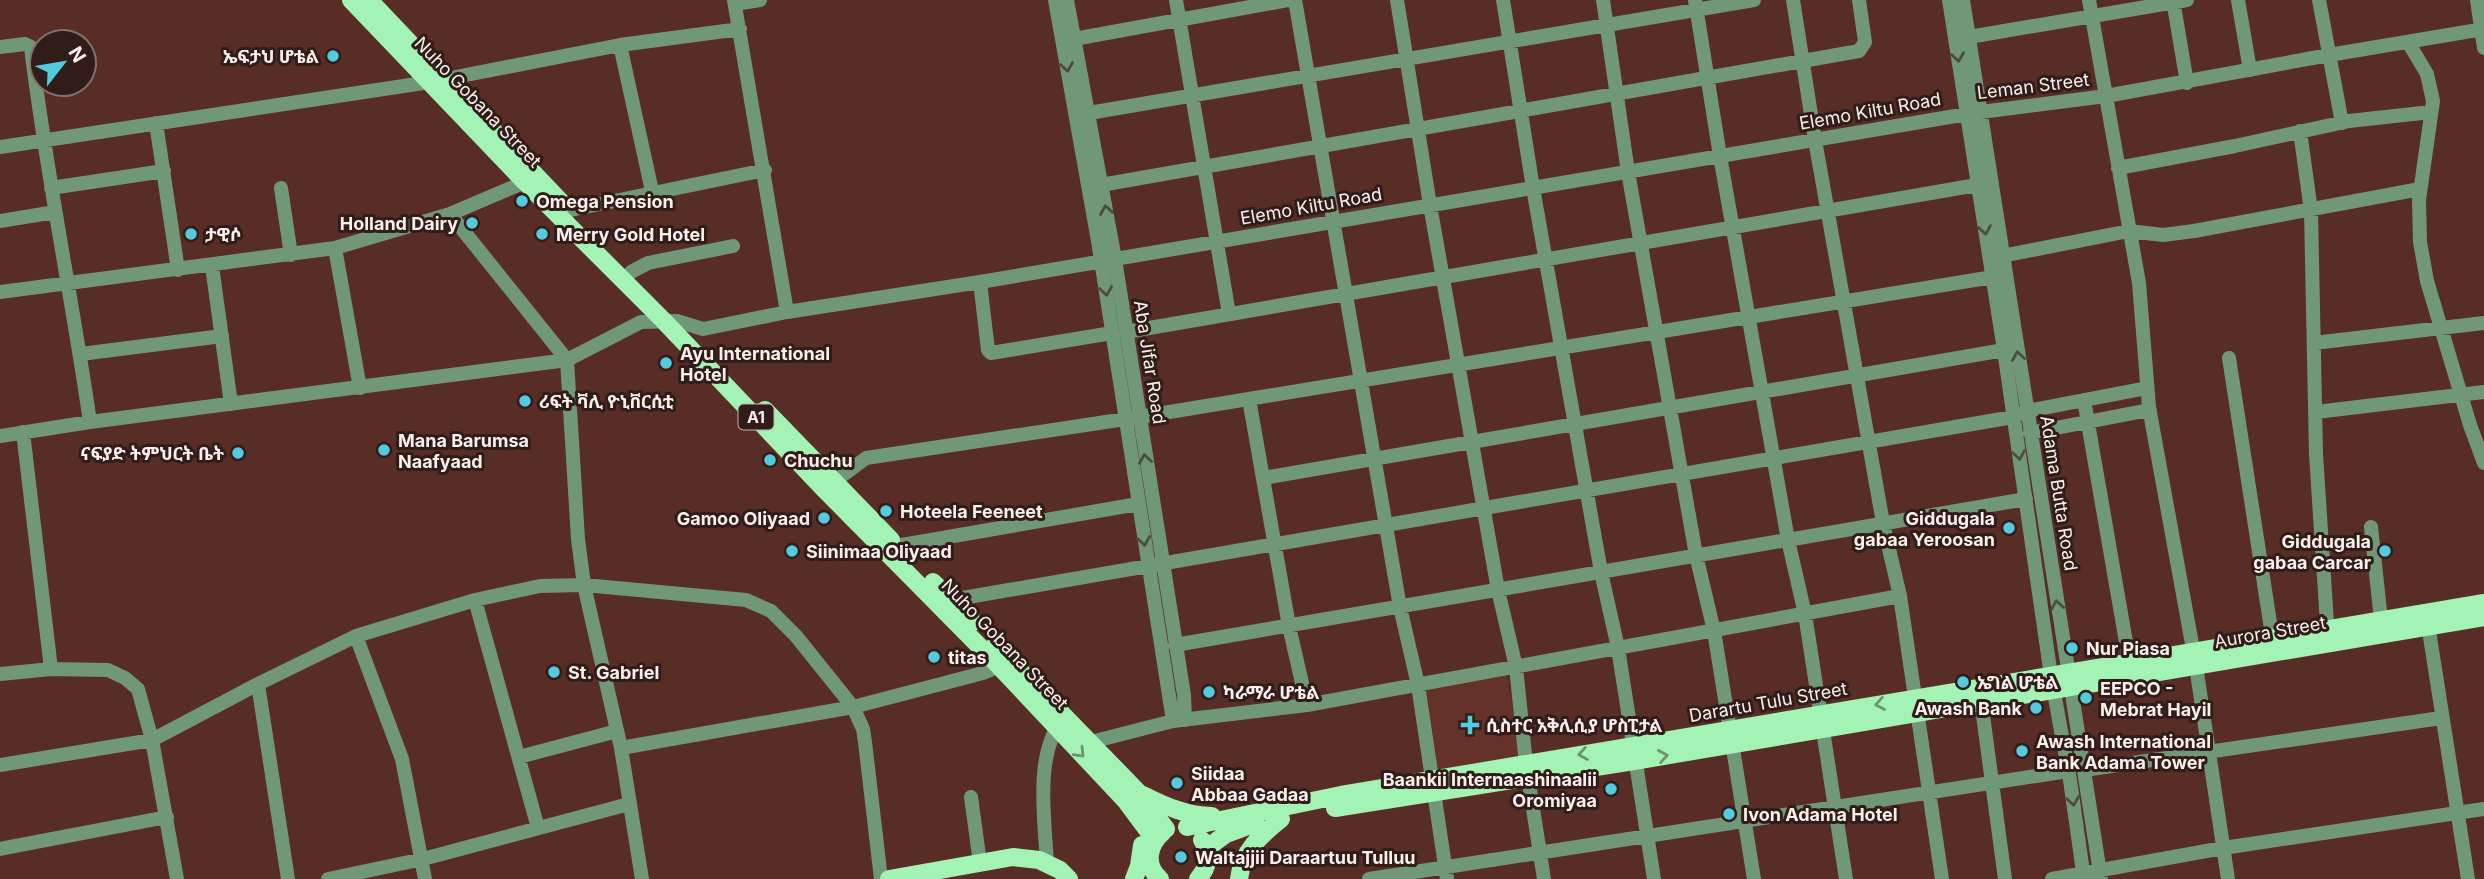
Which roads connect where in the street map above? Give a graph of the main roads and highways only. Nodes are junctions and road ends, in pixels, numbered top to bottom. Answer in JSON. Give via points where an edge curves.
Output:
{"nodes":[{"id":1,"x":351,"y":0,"type":"edge"},
{"id":2,"x":371,"y":0,"type":"edge"},
{"id":3,"x":437,"y":80,"type":"junction"},
{"id":4,"x":562,"y":211,"type":"junction"},
{"id":5,"x":670,"y":321,"type":"junction"},
{"id":6,"x":830,"y":485,"type":"junction"},
{"id":7,"x":2484,"y":603,"type":"edge"},
{"id":8,"x":2484,"y":617,"type":"edge"},
{"id":9,"x":2427,"y":620,"type":"junction"},
{"id":10,"x":1003,"y":662,"type":"junction"},
{"id":11,"x":2061,"y":683,"type":"joint"},
{"id":12,"x":1061,"y":722,"type":"junction"},
{"id":13,"x":1432,"y":787,"type":"junction"},
{"id":14,"x":1135,"y":800,"type":"junction"},
{"id":15,"x":1261,"y":812,"type":"junction"},
{"id":16,"x":1282,"y":819,"type":"junction"},
{"id":17,"x":1187,"y":827,"type":"junction"},
{"id":18,"x":1160,"y":834,"type":"junction"},
{"id":19,"x":1208,"y":855,"type":"junction"},
{"id":20,"x":1150,"y":874,"type":"edge"},
{"id":21,"x":888,"y":879,"type":"edge"},
{"id":22,"x":1069,"y":879,"type":"edge"},
{"id":23,"x":1134,"y":879,"type":"edge"},
{"id":24,"x":1198,"y":879,"type":"edge"},
{"id":25,"x":1215,"y":879,"type":"edge"},
{"id":26,"x":1239,"y":879,"type":"edge"}],
"edges":[{"from":1,"to":3,"type":"main road","name":"Nuho Gobana Street","number":"A1"},
{"from":2,"to":3,"type":"main road","name":"Nuho Gobana Street","number":"A1"},
{"from":3,"to":4,"type":"main road","name":"Nuho Gobana Street","number":"A1"},
{"from":3,"to":4,"type":"main road","name":"Nuho Gobana Street","number":"A1","via":[[525,182]]},
{"from":4,"to":5,"type":"main road","name":"Nuho Gobana Street","number":"A1"},
{"from":4,"to":5,"type":"main road","name":"Nuho Gobana Street","number":"A1","via":[[631,272]]},
{"from":5,"to":6,"type":"main road","name":"Nuho Gobana Street","number":"A1"},
{"from":6,"to":10,"type":"main road","name":"Nuho Gobana Street","number":"A1"},
{"from":6,"to":10,"type":"main road","name":"Nuho Gobana Street","number":"A1","via":[[951,600]]},
{"from":7,"to":9,"type":"main road","name":"Aurora Street"},
{"from":8,"to":9,"type":"main road","name":"Aurora Street"},
{"from":9,"to":11,"type":"main road","name":"Aurora Street"},
{"from":10,"to":12,"type":"main road","name":"Nuho Gobana Street","number":"A1"},
{"from":11,"to":13,"type":"main road","name":"Darartu Tulu Street"},
{"from":12,"to":14,"type":"main road","name":"Nuho Gobana Street","number":"A1","one_way":true},
{"from":12,"to":14,"type":"main road","name":"Nuho Gobana Street","number":"A1","via":[[1091,742]]},
{"from":13,"to":15,"type":"main road","name":"Darartu Tulu Street","via":[[1340,795]]},
{"from":13,"to":16,"type":"main road","name":"Darartu Tulu Street"},
{"from":14,"to":15,"type":"main road","via":[[1198,816]]},
{"from":14,"to":18,"type":"main road","name":"Nuho Gobana Street","number":"A1"},
{"from":14,"to":23,"type":"main road","via":[[1142,845]]},
{"from":15,"to":17,"type":"main road","name":"Darartu Tulu Street"},
{"from":16,"to":19,"type":"main road","name":"Darartu Tulu Street","via":[[1246,825],[1226,834]]},
{"from":16,"to":26,"type":"main road","via":[[1246,854]]},
{"from":17,"to":18,"type":"main road","name":"Darartu Tulu Street"},
{"from":17,"to":19,"type":"main road","via":[[1200,835]]},
{"from":18,"to":20,"type":"main road","via":[[1149,851]]},
{"from":19,"to":24,"type":"main road"},
{"from":19,"to":25,"type":"main road"},
{"from":21,"to":22,"type":"main road","via":[[1013,857],[1039,860]]}]}
